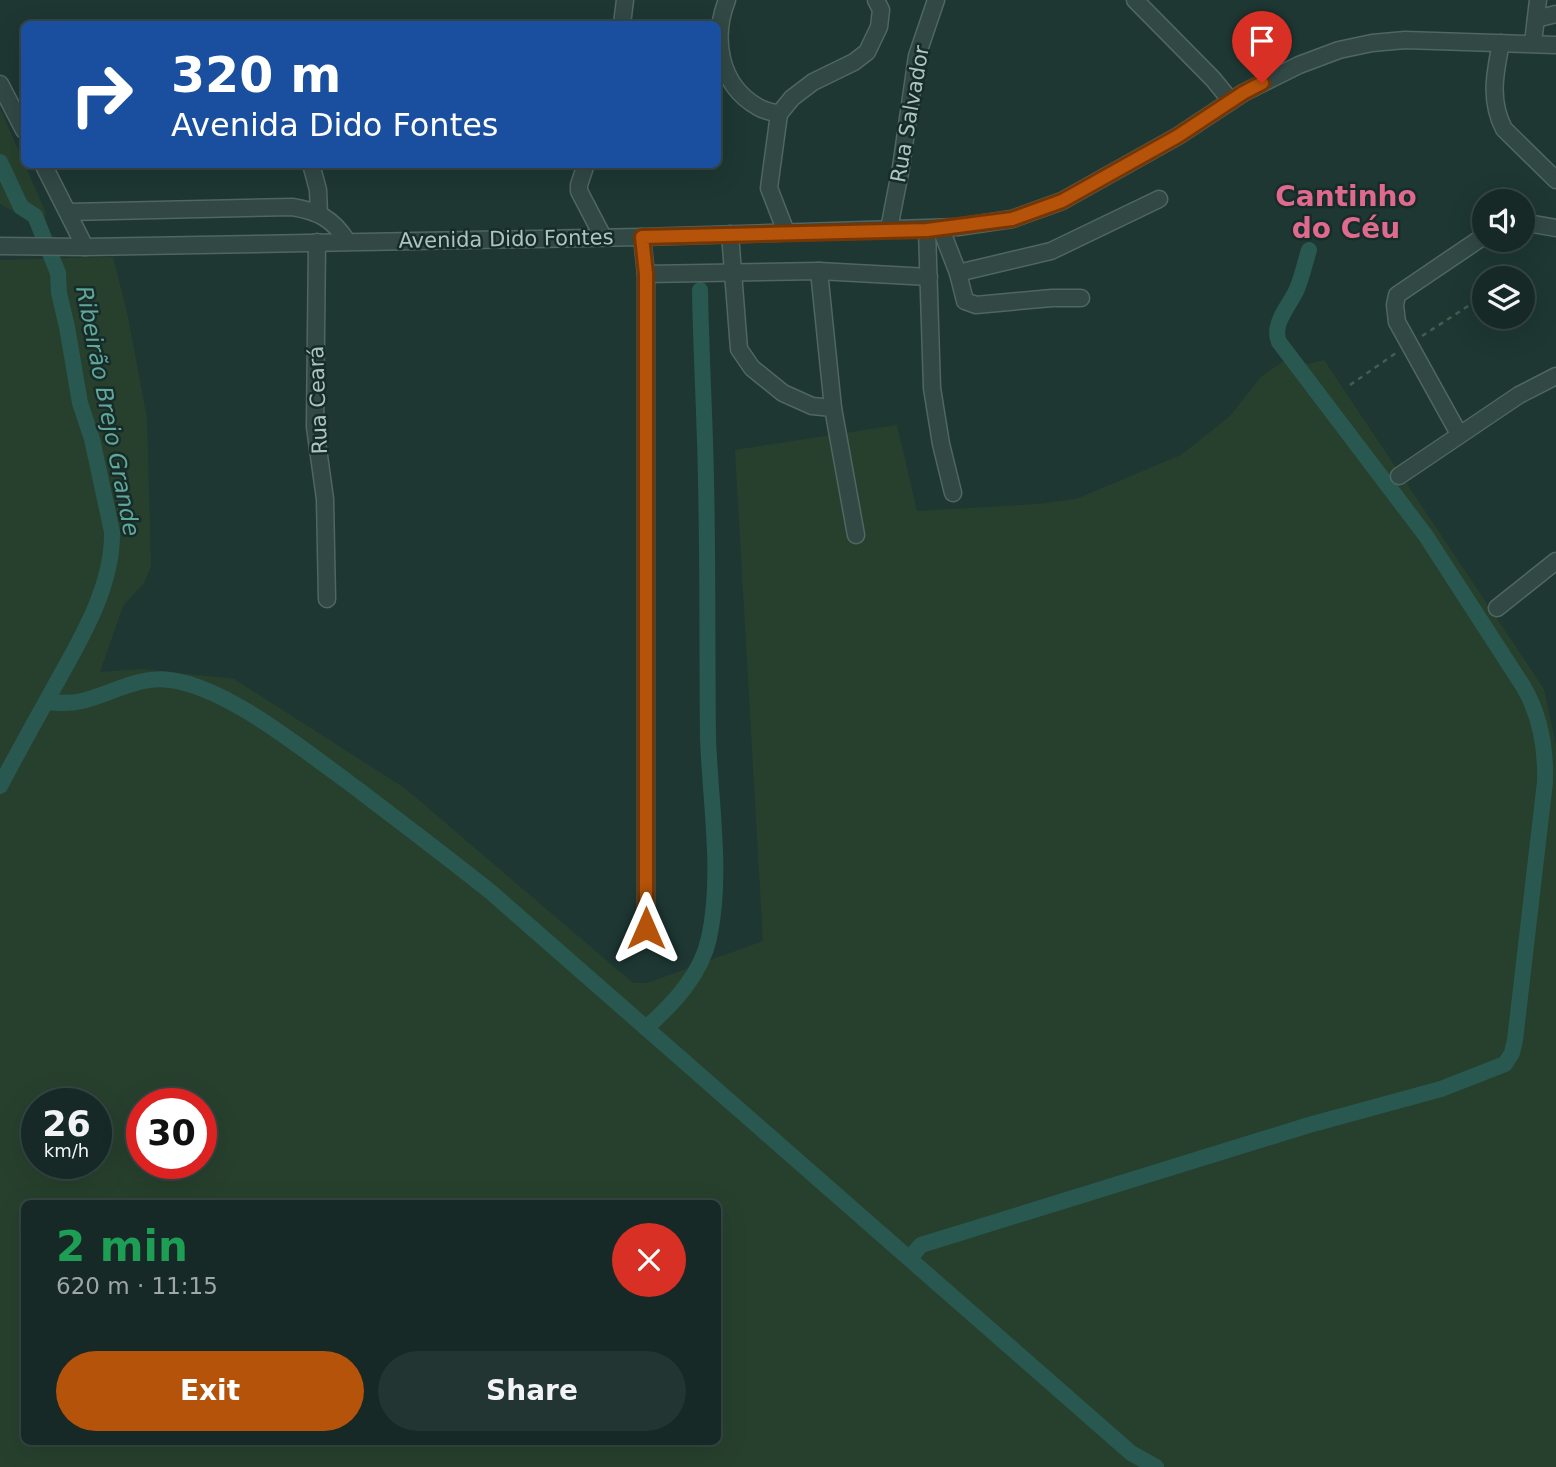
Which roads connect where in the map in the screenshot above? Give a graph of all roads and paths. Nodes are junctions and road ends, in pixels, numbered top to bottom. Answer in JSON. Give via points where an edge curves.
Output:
{"nodes":[{"id":1,"x":625,"y":0,"type":"edge"},
{"id":2,"x":727,"y":0,"type":"edge"},
{"id":3,"x":876,"y":0,"type":"edge"},
{"id":4,"x":936,"y":0,"type":"edge"},
{"id":5,"x":1135,"y":0,"type":"edge"},
{"id":6,"x":1538,"y":0,"type":"edge"},
{"id":7,"x":1556,"y":14,"type":"edge"},
{"id":8,"x":1536,"y":19,"type":"junction"},
{"id":9,"x":622,"y":21,"type":"edge"},
{"id":10,"x":720,"y":21,"type":"edge"},
{"id":11,"x":1502,"y":43,"type":"junction"},
{"id":12,"x":1533,"y":43,"type":"junction"},
{"id":13,"x":1556,"y":45,"type":"edge"},
{"id":14,"x":721,"y":57,"type":"edge"},
{"id":15,"x":0,"y":84,"type":"edge"},
{"id":16,"x":1231,"y":101,"type":"junction"},
{"id":17,"x":779,"y":114,"type":"junction"},
{"id":18,"x":21,"y":124,"type":"edge"},
{"id":19,"x":45,"y":168,"type":"edge"},
{"id":20,"x":312,"y":168,"type":"edge"},
{"id":21,"x":585,"y":168,"type":"edge"},
{"id":22,"x":1556,"y":180,"type":"edge"},
{"id":23,"x":1159,"y":199,"type":"dead end"},
{"id":24,"x":68,"y":212,"type":"junction"},
{"id":25,"x":319,"y":214,"type":"junction"},
{"id":26,"x":1535,"y":224,"type":"edge"},
{"id":27,"x":1556,"y":228,"type":"edge"},
{"id":28,"x":889,"y":229,"type":"junction"},
{"id":29,"x":934,"y":229,"type":"junction"},
{"id":30,"x":786,"y":232,"type":"junction"},
{"id":31,"x":730,"y":234,"type":"junction"},
{"id":32,"x":603,"y":237,"type":"junction"},
{"id":33,"x":642,"y":237,"type":"junction"},
{"id":34,"x":317,"y":242,"type":"junction"},
{"id":35,"x":347,"y":242,"type":"junction"},
{"id":36,"x":1472,"y":244,"type":"edge"},
{"id":37,"x":6,"y":246,"type":"edge"},
{"id":38,"x":85,"y":247,"type":"junction"},
{"id":39,"x":819,"y":271,"type":"junction"},
{"id":40,"x":958,"y":273,"type":"junction"},
{"id":41,"x":646,"y":274,"type":"junction"},
{"id":42,"x":735,"y":275,"type":"junction"},
{"id":43,"x":929,"y":277,"type":"junction"},
{"id":44,"x":1081,"y":298,"type":"dead end"},
{"id":45,"x":1556,"y":376,"type":"edge"},
{"id":46,"x":833,"y":408,"type":"junction"},
{"id":47,"x":1460,"y":434,"type":"junction"},
{"id":48,"x":1399,"y":477,"type":"dead end"},
{"id":49,"x":953,"y":493,"type":"dead end"},
{"id":50,"x":856,"y":535,"type":"dead end"},
{"id":51,"x":1556,"y":561,"type":"edge"},
{"id":52,"x":327,"y":599,"type":"dead end"},
{"id":53,"x":1497,"y":608,"type":"dead end"},
{"id":54,"x":646,"y":928,"type":"dead end"}],
"edges":[{"from":1,"to":9,"type":"street"},
{"from":2,"to":10,"type":"street"},
{"from":3,"to":17,"type":"street","via":[[881,10],[879,27],[867,51],[792,97]]},
{"from":4,"to":28,"type":"street","name":"Rua Salvador","via":[[917,56]]},
{"from":5,"to":16,"type":"street"},
{"from":6,"to":8,"type":"street"},
{"from":7,"to":8,"type":"street"},
{"from":8,"to":12,"type":"street"},
{"from":11,"to":12,"type":"street","name":"Avenida Dido Fontes"},
{"from":11,"to":16,"type":"street","name":"Avenida Dido Fontes","via":[[1405,40],[1339,50],[1299,65]]},
{"from":11,"to":22,"type":"street","via":[[1493,84],[1499,118],[1504,129]]},
{"from":12,"to":13,"type":"street","name":"Avenida Dido Fontes"},
{"from":14,"to":17,"type":"street","via":[[734,84],[758,107]]},
{"from":15,"to":18,"type":"street"},
{"from":16,"to":29,"type":"street","name":"Avenida Dido Fontes","via":[[1062,201],[1012,219]]},
{"from":17,"to":30,"type":"street","via":[[769,188]]},
{"from":19,"to":24,"type":"street"},
{"from":20,"to":25,"type":"street"},
{"from":21,"to":32,"type":"street","via":[[579,191]]},
{"from":23,"to":40,"type":"street","via":[[1051,251]]},
{"from":24,"to":25,"type":"street","via":[[292,207]]},
{"from":24,"to":38,"type":"street"},
{"from":25,"to":35,"type":"street","via":[[337,226]]},
{"from":26,"to":27,"type":"street"},
{"from":28,"to":29,"type":"street","name":"Avenida Dido Fontes"},
{"from":28,"to":30,"type":"street","name":"Avenida Dido Fontes"},
{"from":29,"to":40,"type":"street"},
{"from":29,"to":43,"type":"street"},
{"from":30,"to":31,"type":"street","name":"Avenida Dido Fontes"},
{"from":31,"to":33,"type":"street","name":"Avenida Dido Fontes"},
{"from":31,"to":42,"type":"street"},
{"from":32,"to":33,"type":"street","name":"Avenida Dido Fontes"},
{"from":32,"to":35,"type":"street","name":"Avenida Dido Fontes"},
{"from":33,"to":41,"type":"street"},
{"from":34,"to":35,"type":"street","name":"Avenida Dido Fontes"},
{"from":34,"to":38,"type":"street","name":"Avenida Dido Fontes"},
{"from":34,"to":52,"type":"street","name":"Rua Ceará","via":[[315,427],[325,499]]},
{"from":36,"to":47,"type":"street","via":[[1397,295],[1395,305],[1397,322]]},
{"from":37,"to":38,"type":"street","name":"Avenida Dido Fontes"},
{"from":39,"to":42,"type":"street"},
{"from":39,"to":43,"type":"street"},
{"from":39,"to":46,"type":"street"},
{"from":40,"to":44,"type":"street","via":[[965,301],[976,305]]},
{"from":41,"to":42,"type":"street"},
{"from":41,"to":54,"type":"street"},
{"from":42,"to":46,"type":"street","via":[[739,349],[752,368],[783,393],[811,406]]},
{"from":43,"to":49,"type":"street","via":[[932,388]]},
{"from":45,"to":47,"type":"street"},
{"from":46,"to":50,"type":"street"},
{"from":47,"to":48,"type":"street"},
{"from":51,"to":53,"type":"street"}]}
